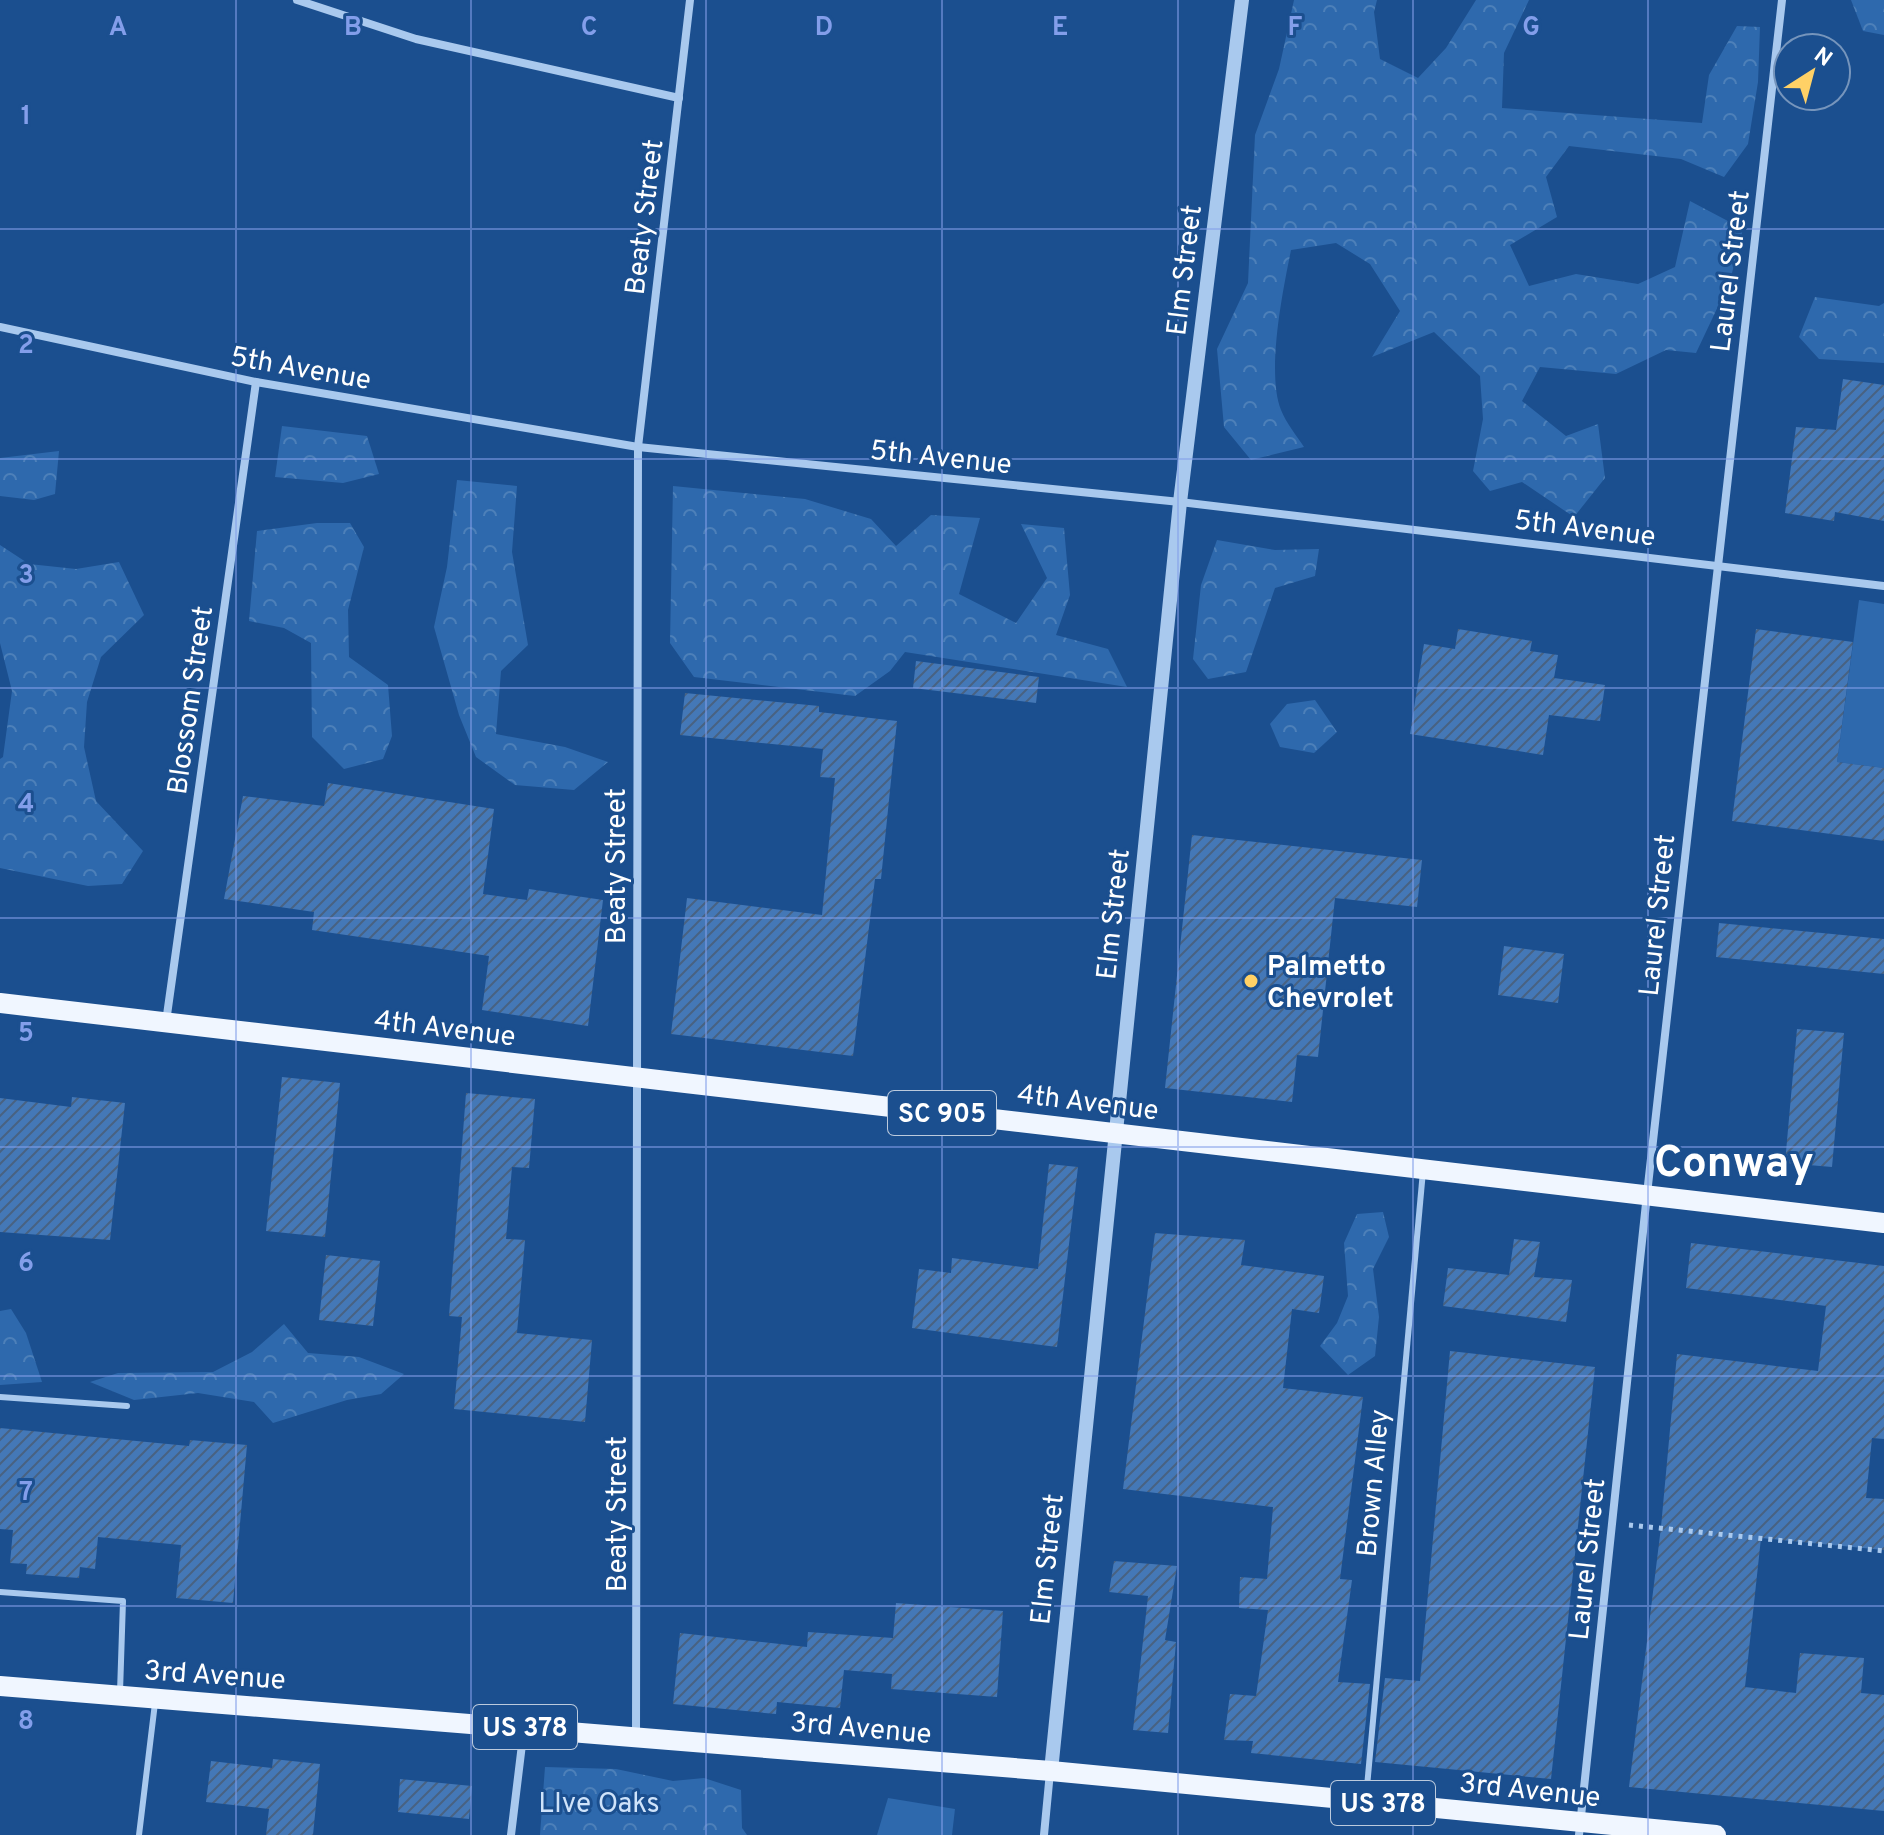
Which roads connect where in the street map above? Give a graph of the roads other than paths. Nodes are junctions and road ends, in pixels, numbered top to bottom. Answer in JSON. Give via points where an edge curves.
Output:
{"nodes":[{"id":1,"x":297,"y":0,"type":"edge"},
{"id":2,"x":690,"y":0,"type":"edge"},
{"id":3,"x":1242,"y":0,"type":"edge"},
{"id":4,"x":1782,"y":0,"type":"edge"},
{"id":5,"x":679,"y":98,"type":"junction"},
{"id":6,"x":0,"y":327,"type":"edge"},
{"id":7,"x":256,"y":382,"type":"junction"},
{"id":8,"x":638,"y":447,"type":"junction"},
{"id":9,"x":1180,"y":502,"type":"junction"},
{"id":10,"x":1717,"y":565,"type":"junction"},
{"id":11,"x":1884,"y":586,"type":"edge"},
{"id":12,"x":0,"y":1003,"type":"edge"},
{"id":13,"x":166,"y":1023,"type":"junction"},
{"id":14,"x":636,"y":1077,"type":"junction"},
{"id":15,"x":1115,"y":1132,"type":"junction"},
{"id":16,"x":1423,"y":1168,"type":"junction"},
{"id":17,"x":1647,"y":1194,"type":"junction"},
{"id":18,"x":1884,"y":1223,"type":"edge"},
{"id":19,"x":0,"y":1397,"type":"edge"},
{"id":20,"x":127,"y":1406,"type":"dead end"},
{"id":21,"x":0,"y":1592,"type":"edge"},
{"id":22,"x":0,"y":1686,"type":"edge"},
{"id":23,"x":120,"y":1695,"type":"junction"},
{"id":24,"x":155,"y":1698,"type":"junction"},
{"id":25,"x":524,"y":1727,"type":"junction"},
{"id":26,"x":636,"y":1736,"type":"junction"},
{"id":27,"x":1051,"y":1771,"type":"junction"},
{"id":28,"x":1366,"y":1801,"type":"junction"},
{"id":29,"x":1580,"y":1828,"type":"edge"},
{"id":30,"x":139,"y":1835,"type":"edge"},
{"id":31,"x":511,"y":1835,"type":"edge"},
{"id":32,"x":1044,"y":1835,"type":"edge"},
{"id":33,"x":1716,"y":1835,"type":"edge"}],
"edges":[{"from":1,"to":5,"type":"street","via":[[416,39]]},
{"from":2,"to":5,"type":"street","name":"Beaty Street"},
{"from":3,"to":9,"type":"street","name":"Elm Street"},
{"from":4,"to":10,"type":"street","name":"Laurel Street"},
{"from":5,"to":8,"type":"street","name":"Beaty Street"},
{"from":6,"to":7,"type":"street","name":"5th Avenue"},
{"from":7,"to":8,"type":"street","name":"5th Avenue"},
{"from":7,"to":13,"type":"street","name":"Blossom Street"},
{"from":8,"to":9,"type":"street","name":"5th Avenue"},
{"from":8,"to":14,"type":"street","name":"Beaty Street"},
{"from":9,"to":10,"type":"street","name":"5th Avenue"},
{"from":9,"to":15,"type":"street","name":"Elm Street"},
{"from":10,"to":11,"type":"street","name":"5th Avenue"},
{"from":10,"to":17,"type":"street","name":"Laurel Street"},
{"from":12,"to":13,"type":"main road","name":"4th Avenue","number":"SC 905"},
{"from":13,"to":14,"type":"main road","name":"4th Avenue","number":"SC 905"},
{"from":14,"to":15,"type":"main road","name":"4th Avenue","number":"SC 905"},
{"from":14,"to":26,"type":"street","name":"Beaty Street"},
{"from":15,"to":16,"type":"main road","name":"4th Avenue","number":"SC 905"},
{"from":15,"to":27,"type":"street","name":"Elm Street"},
{"from":16,"to":17,"type":"main road","name":"4th Avenue","number":"SC 905"},
{"from":16,"to":28,"type":"lane","name":"Brown Alley"},
{"from":17,"to":18,"type":"main road","name":"4th Avenue","number":"SC 905"},
{"from":17,"to":29,"type":"street","name":"Laurel Street"},
{"from":19,"to":20,"type":"lane"},
{"from":21,"to":23,"type":"lane","via":[[123,1601]]},
{"from":22,"to":23,"type":"main road","name":"3rd Avenue","number":"US 378"},
{"from":23,"to":24,"type":"main road","name":"3rd Avenue","number":"US 378"},
{"from":24,"to":25,"type":"main road","name":"3rd Avenue","number":"US 378"},
{"from":24,"to":30,"type":"lane"},
{"from":25,"to":26,"type":"main road","name":"3rd Avenue","number":"US 378"},
{"from":25,"to":31,"type":"street"},
{"from":26,"to":27,"type":"main road","name":"3rd Avenue","number":"US 378"},
{"from":27,"to":28,"type":"main road","name":"3rd Avenue","number":"US 378"},
{"from":27,"to":32,"type":"street","name":"Elm Street"},
{"from":28,"to":29,"type":"main road","name":"3rd Avenue","number":"US 378"},
{"from":29,"to":33,"type":"main road","name":"3rd Avenue","number":"US 378"}]}
